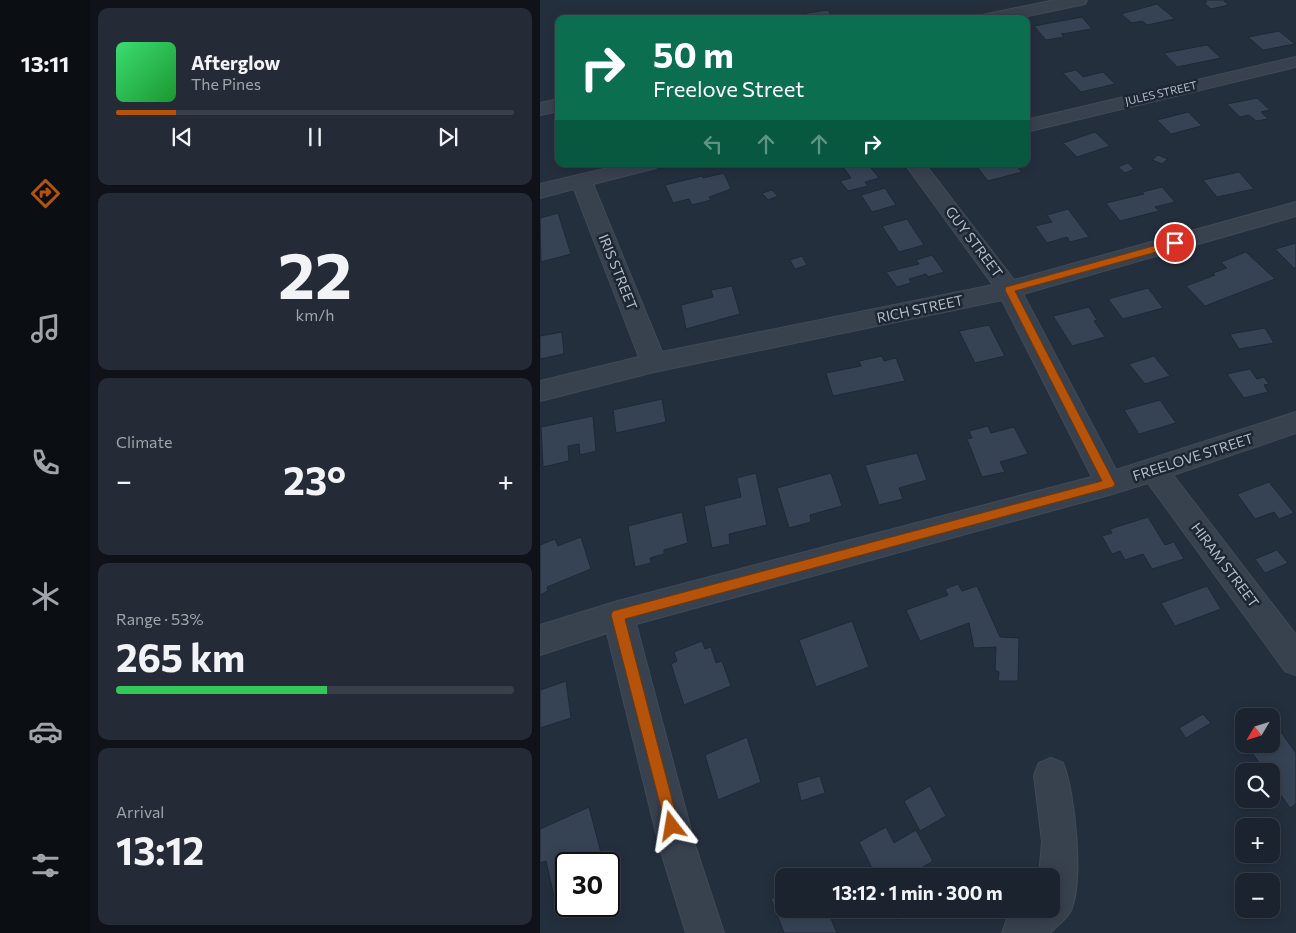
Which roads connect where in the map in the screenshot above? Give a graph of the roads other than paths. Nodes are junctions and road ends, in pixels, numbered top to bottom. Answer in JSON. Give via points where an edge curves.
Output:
{"nodes":[{"id":1,"x":1079,"y":0,"type":"edge"},
{"id":2,"x":1007,"y":15,"type":"edge"},
{"id":3,"x":1296,"y":62,"type":"edge"},
{"id":4,"x":555,"y":106,"type":"edge"},
{"id":5,"x":540,"y":109,"type":"edge"},
{"id":6,"x":1030,"y":125,"type":"edge"},
{"id":7,"x":637,"y":167,"type":"edge"},
{"id":8,"x":917,"y":167,"type":"edge"},
{"id":9,"x":581,"y":181,"type":"junction"},
{"id":10,"x":540,"y":191,"type":"edge"},
{"id":11,"x":1296,"y":209,"type":"edge"},
{"id":12,"x":1009,"y":290,"type":"junction"},
{"id":13,"x":654,"y":363,"type":"junction"},
{"id":14,"x":540,"y":391,"type":"edge"},
{"id":15,"x":1296,"y":422,"type":"edge"},
{"id":16,"x":1154,"y":470,"type":"junction"},
{"id":17,"x":1109,"y":484,"type":"junction"},
{"id":18,"x":618,"y":615,"type":"junction"},
{"id":19,"x":540,"y":640,"type":"edge"},
{"id":20,"x":1296,"y":660,"type":"edge"},
{"id":21,"x":1050,"y":775,"type":"dead end"},
{"id":22,"x":1058,"y":868,"type":"edge"},
{"id":23,"x":1038,"y":918,"type":"edge"},
{"id":24,"x":705,"y":933,"type":"edge"},
{"id":25,"x":1020,"y":933,"type":"edge"}],
"edges":[{"from":1,"to":2,"type":"street"},
{"from":3,"to":6,"type":"street","name":"JULES STREET"},
{"from":4,"to":5,"type":"street"},
{"from":7,"to":9,"type":"street"},
{"from":8,"to":12,"type":"street","name":"GUY STREET"},
{"from":9,"to":10,"type":"street"},
{"from":9,"to":13,"type":"street","name":"IRIS STREET"},
{"from":11,"to":12,"type":"street","name":"RICH STREET"},
{"from":12,"to":13,"type":"street","name":"RICH STREET"},
{"from":12,"to":17,"type":"street","name":"GUY STREET"},
{"from":13,"to":14,"type":"street","name":"RICH STREET"},
{"from":15,"to":16,"type":"street","name":"FREELOVE STREET"},
{"from":16,"to":17,"type":"street","name":"FREELOVE STREET"},
{"from":16,"to":20,"type":"street","name":"HIRAM STREET"},
{"from":17,"to":18,"type":"street","name":"FREELOVE STREET"},
{"from":18,"to":19,"type":"street","name":"FREELOVE STREET"},
{"from":18,"to":24,"type":"street","via":[[677,845]]},
{"from":21,"to":22,"type":"street","via":[[1060,842]]},
{"from":23,"to":25,"type":"street"}]}
